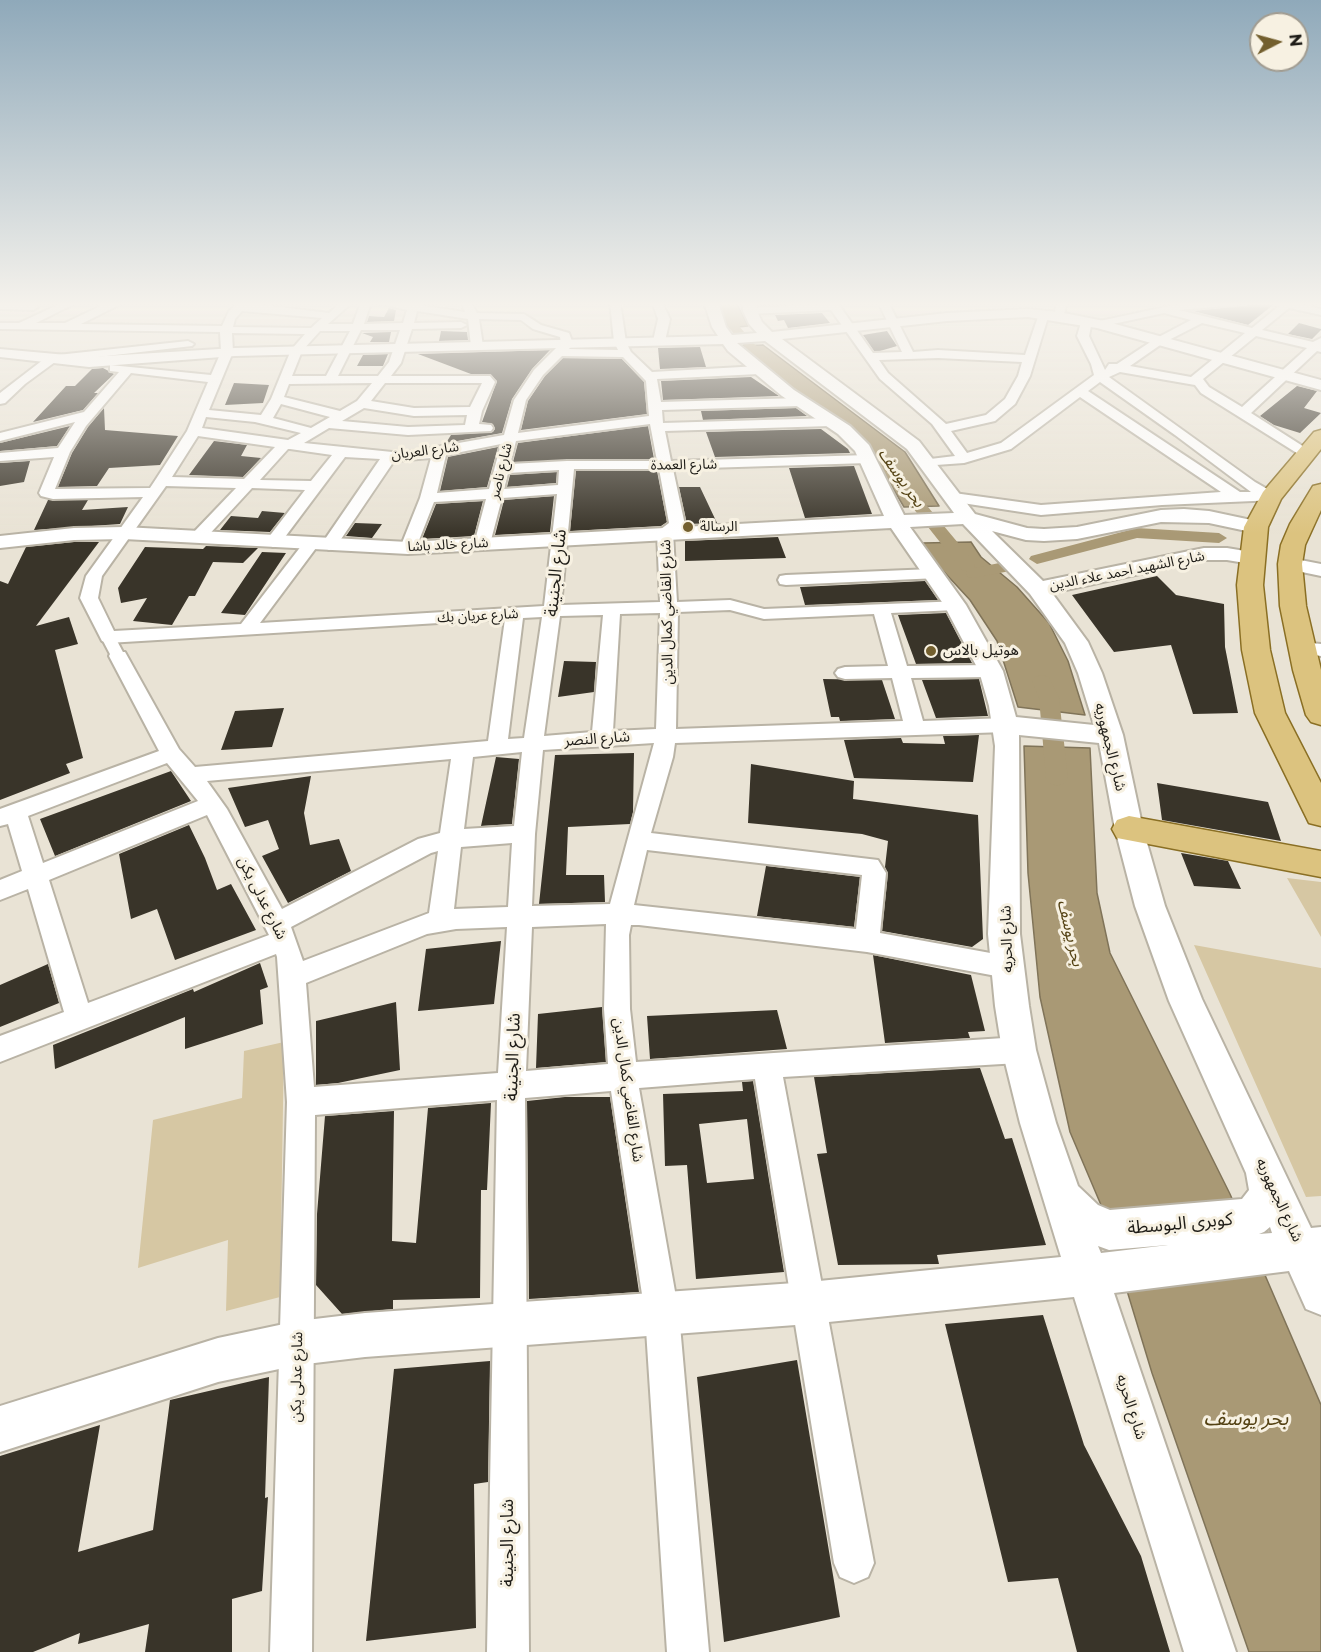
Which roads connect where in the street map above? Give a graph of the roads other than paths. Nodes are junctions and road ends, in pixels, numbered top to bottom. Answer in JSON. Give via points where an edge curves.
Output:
{"nodes":[{"id":1,"x":24,"y":379,"type":"edge"},
{"id":2,"x":119,"y":379,"type":"edge"},
{"id":3,"x":208,"y":379,"type":"edge"},
{"id":4,"x":354,"y":379,"type":"edge"},
{"id":5,"x":382,"y":379,"type":"edge"},
{"id":6,"x":486,"y":379,"type":"edge"},
{"id":7,"x":533,"y":379,"type":"edge"},
{"id":8,"x":650,"y":379,"type":"edge"},
{"id":9,"x":771,"y":379,"type":"edge"},
{"id":10,"x":825,"y":379,"type":"edge"},
{"id":11,"x":888,"y":379,"type":"edge"},
{"id":12,"x":1021,"y":379,"type":"edge"},
{"id":13,"x":1090,"y":379,"type":"edge"},
{"id":14,"x":1110,"y":379,"type":"edge"},
{"id":15,"x":1181,"y":379,"type":"edge"},
{"id":16,"x":1280,"y":379,"type":"edge"},
{"id":17,"x":1299,"y":379,"type":"edge"},
{"id":18,"x":0,"y":380,"type":"edge"},
{"id":19,"x":216,"y":380,"type":"joint"},
{"id":20,"x":284,"y":380,"type":"joint"},
{"id":21,"x":330,"y":380,"type":"joint"},
{"id":22,"x":21,"y":381,"type":"junction"},
{"id":23,"x":1197,"y":382,"type":"joint"},
{"id":24,"x":1321,"y":385,"type":"edge"},
{"id":25,"x":1080,"y":391,"type":"junction"},
{"id":26,"x":1,"y":397,"type":"edge"},
{"id":27,"x":277,"y":399,"type":"junction"},
{"id":28,"x":800,"y":402,"type":"junction"},
{"id":29,"x":362,"y":404,"type":"junction"},
{"id":30,"x":475,"y":411,"type":"junction"},
{"id":31,"x":202,"y":413,"type":"junction"},
{"id":32,"x":1243,"y":413,"type":"junction"},
{"id":33,"x":86,"y":415,"type":"junction"},
{"id":34,"x":343,"y":416,"type":"junction"},
{"id":35,"x":656,"y":417,"type":"junction"},
{"id":36,"x":265,"y":420,"type":"junction"},
{"id":37,"x":831,"y":422,"type":"junction"},
{"id":38,"x":328,"y":424,"type":"junction"},
{"id":39,"x":944,"y":428,"type":"junction"},
{"id":40,"x":471,"y":429,"type":"junction"},
{"id":41,"x":194,"y":431,"type":"junction"},
{"id":42,"x":312,"y":432,"type":"junction"},
{"id":43,"x":510,"y":432,"type":"junction"},
{"id":44,"x":0,"y":436,"type":"edge"},
{"id":45,"x":287,"y":444,"type":"junction"},
{"id":46,"x":1313,"y":444,"type":"edge"},
{"id":47,"x":63,"y":452,"type":"junction"},
{"id":48,"x":341,"y":452,"type":"junction"},
{"id":49,"x":440,"y":452,"type":"junction"},
{"id":50,"x":0,"y":457,"type":"edge"},
{"id":51,"x":388,"y":457,"type":"junction"},
{"id":52,"x":867,"y":459,"type":"junction"},
{"id":53,"x":964,"y":459,"type":"junction"},
{"id":54,"x":927,"y":463,"type":"junction"},
{"id":55,"x":665,"y":465,"type":"junction"},
{"id":56,"x":501,"y":469,"type":"junction"},
{"id":57,"x":566,"y":477,"type":"junction"},
{"id":58,"x":249,"y":483,"type":"junction"},
{"id":59,"x":158,"y":486,"type":"junction"},
{"id":60,"x":316,"y":486,"type":"junction"},
{"id":61,"x":495,"y":494,"type":"junction"},
{"id":62,"x":1237,"y":496,"type":"junction"},
{"id":63,"x":1270,"y":497,"type":"junction"},
{"id":64,"x":428,"y":498,"type":"junction"},
{"id":65,"x":1319,"y":504,"type":"edge"},
{"id":66,"x":961,"y":508,"type":"junction"},
{"id":67,"x":897,"y":522,"type":"junction"},
{"id":68,"x":1256,"y":527,"type":"junction"},
{"id":69,"x":665,"y":532,"type":"junction"},
{"id":70,"x":124,"y":533,"type":"junction"},
{"id":71,"x":198,"y":537,"type":"junction"},
{"id":72,"x":560,"y":538,"type":"junction"},
{"id":73,"x":0,"y":542,"type":"edge"},
{"id":74,"x":273,"y":542,"type":"junction"},
{"id":75,"x":482,"y":544,"type":"junction"},
{"id":76,"x":320,"y":545,"type":"junction"},
{"id":77,"x":408,"y":548,"type":"junction"},
{"id":78,"x":1251,"y":558,"type":"junction"},
{"id":79,"x":1290,"y":564,"type":"junction"},
{"id":80,"x":1321,"y":570,"type":"edge"},
{"id":81,"x":932,"y":574,"type":"junction"},
{"id":82,"x":786,"y":580,"type":"dead end"},
{"id":83,"x":1038,"y":589,"type":"junction"},
{"id":84,"x":955,"y":605,"type":"junction"},
{"id":85,"x":669,"y":607,"type":"junction"},
{"id":86,"x":612,"y":609,"type":"junction"},
{"id":87,"x":881,"y":609,"type":"junction"},
{"id":88,"x":552,"y":611,"type":"junction"},
{"id":89,"x":515,"y":614,"type":"junction"},
{"id":90,"x":247,"y":628,"type":"junction"},
{"id":91,"x":113,"y":647,"type":"junction"},
{"id":92,"x":1312,"y":649,"type":"edge"},
{"id":93,"x":991,"y":671,"type":"junction"},
{"id":94,"x":899,"y":672,"type":"junction"},
{"id":95,"x":845,"y":673,"type":"dead end"},
{"id":96,"x":1263,"y":683,"type":"junction"},
{"id":97,"x":1319,"y":709,"type":"edge"},
{"id":98,"x":1270,"y":713,"type":"junction"},
{"id":99,"x":1006,"y":725,"type":"junction"},
{"id":100,"x":915,"y":727,"type":"junction"},
{"id":101,"x":666,"y":734,"type":"junction"},
{"id":102,"x":1110,"y":735,"type":"junction"},
{"id":103,"x":602,"y":738,"type":"junction"},
{"id":104,"x":533,"y":744,"type":"junction"},
{"id":105,"x":497,"y":747,"type":"junction"},
{"id":106,"x":463,"y":750,"type":"junction"},
{"id":107,"x":180,"y":764,"type":"junction"},
{"id":108,"x":212,"y":804,"type":"junction"},
{"id":109,"x":1321,"y":814,"type":"edge"},
{"id":110,"x":8,"y":815,"type":"edge"},
{"id":111,"x":1129,"y":829,"type":"junction"},
{"id":112,"x":524,"y":834,"type":"junction"},
{"id":113,"x":450,"y":839,"type":"junction"},
{"id":114,"x":638,"y":840,"type":"junction"},
{"id":115,"x":1321,"y":864,"type":"edge"},
{"id":116,"x":36,"y":876,"type":"junction"},
{"id":117,"x":0,"y":890,"type":"edge"},
{"id":118,"x":620,"y":914,"type":"junction"},
{"id":119,"x":520,"y":917,"type":"junction"},
{"id":120,"x":440,"y":921,"type":"junction"},
{"id":121,"x":281,"y":931,"type":"junction"},
{"id":122,"x":867,"y":941,"type":"junction"},
{"id":123,"x":1006,"y":967,"type":"junction"},
{"id":124,"x":293,"y":976,"type":"junction"},
{"id":125,"x":79,"y":1017,"type":"junction"},
{"id":126,"x":0,"y":1049,"type":"edge"},
{"id":127,"x":1020,"y":1050,"type":"junction"},
{"id":128,"x":767,"y":1065,"type":"junction"},
{"id":129,"x":623,"y":1076,"type":"junction"},
{"id":130,"x":511,"y":1085,"type":"junction"},
{"id":131,"x":301,"y":1102,"type":"junction"},
{"id":132,"x":1263,"y":1167,"type":"junction"},
{"id":133,"x":1063,"y":1198,"type":"junction"},
{"id":134,"x":1311,"y":1248,"type":"edge"},
{"id":135,"x":1089,"y":1275,"type":"junction"},
{"id":136,"x":1321,"y":1294,"type":"edge"},
{"id":137,"x":808,"y":1303,"type":"junction"},
{"id":138,"x":662,"y":1314,"type":"junction"},
{"id":139,"x":509,"y":1325,"type":"junction"},
{"id":140,"x":298,"y":1343,"type":"junction"},
{"id":141,"x":0,"y":1429,"type":"edge"},
{"id":142,"x":854,"y":1563,"type":"dead end"},
{"id":143,"x":291,"y":1652,"type":"edge"},
{"id":144,"x":508,"y":1652,"type":"edge"},
{"id":145,"x":688,"y":1652,"type":"edge"},
{"id":146,"x":1210,"y":1652,"type":"edge"}],
"edges":[{"from":1,"to":22,"type":"street"},
{"from":2,"to":33,"type":"street"},
{"from":3,"to":19,"type":"street"},
{"from":4,"to":21,"type":"street"},
{"from":5,"to":29,"type":"street"},
{"from":6,"to":30,"type":"street","via":[[489,382]]},
{"from":7,"to":43,"type":"street","name":"شارع ناصر","via":[[525,390]]},
{"from":8,"to":35,"type":"street","name":"شارع القاضي كمال الدين"},
{"from":9,"to":28,"type":"street","name":"شارع الحريه"},
{"from":10,"to":54,"type":"street","name":"شارع الجمهوريه","via":[[913,445]]},
{"from":11,"to":39,"type":"street"},
{"from":12,"to":39,"type":"street","via":[[1001,410],[979,422]]},
{"from":13,"to":25,"type":"street"},
{"from":14,"to":63,"type":"street"},
{"from":15,"to":23,"type":"street"},
{"from":16,"to":32,"type":"street"},
{"from":17,"to":24,"type":"street"},
{"from":18,"to":22,"type":"street"},
{"from":19,"to":31,"type":"street","name":"شارع عدلى يكن"},
{"from":20,"to":21,"type":"street"},
{"from":20,"to":27,"type":"street"},
{"from":22,"to":26,"type":"street"},
{"from":23,"to":32,"type":"street"},
{"from":25,"to":53,"type":"street","via":[[1006,446]]},
{"from":25,"to":62,"type":"street"},
{"from":27,"to":34,"type":"street"},
{"from":27,"to":36,"type":"street"},
{"from":28,"to":35,"type":"street"},
{"from":28,"to":37,"type":"street","name":"شارع الحريه"},
{"from":29,"to":30,"type":"street","via":[[414,412]]},
{"from":29,"to":34,"type":"street"},
{"from":30,"to":40,"type":"street"},
{"from":31,"to":36,"type":"street"},
{"from":31,"to":41,"type":"street","name":"شارع عدلى يكن"},
{"from":32,"to":46,"type":"street"},
{"from":33,"to":44,"type":"street"},
{"from":33,"to":47,"type":"street"},
{"from":34,"to":38,"type":"street"},
{"from":35,"to":37,"type":"street"},
{"from":35,"to":43,"type":"street","name":"شارع العريان"},
{"from":35,"to":55,"type":"street","name":"شارع القاضي كمال الدين"},
{"from":36,"to":42,"type":"street"},
{"from":37,"to":52,"type":"street","name":"شارع الحريه","via":[[854,439]]},
{"from":38,"to":40,"type":"street","via":[[408,431]]},
{"from":38,"to":42,"type":"street"},
{"from":39,"to":53,"type":"street"},
{"from":40,"to":43,"type":"street"},
{"from":41,"to":45,"type":"street","name":"شارع العريان"},
{"from":41,"to":59,"type":"street","name":"شارع عدلى يكن"},
{"from":42,"to":45,"type":"street"},
{"from":43,"to":49,"type":"street","name":"شارع العريان"},
{"from":43,"to":56,"type":"street","name":"شارع ناصر"},
{"from":45,"to":48,"type":"street","name":"شارع العريان"},
{"from":45,"to":58,"type":"street"},
{"from":46,"to":63,"type":"main road"},
{"from":47,"to":50,"type":"street"},
{"from":47,"to":59,"type":"street","via":[[46,490],[48,494]]},
{"from":48,"to":51,"type":"street","name":"شارع العريان"},
{"from":48,"to":60,"type":"street"},
{"from":49,"to":51,"type":"street","name":"شارع العريان"},
{"from":49,"to":64,"type":"street"},
{"from":51,"to":76,"type":"street"},
{"from":52,"to":55,"type":"street","name":"شارع العمدة"},
{"from":52,"to":67,"type":"street","name":"شارع الحريه"},
{"from":53,"to":54,"type":"street"},
{"from":54,"to":66,"type":"street","name":"شارع الجمهوريه"},
{"from":55,"to":57,"type":"street","name":"شارع العمدة"},
{"from":55,"to":69,"type":"street","name":"شارع القاضي كمال الدين","via":[[677,525]]},
{"from":56,"to":57,"type":"street","name":"شارع العمدة"},
{"from":56,"to":61,"type":"street","name":"شارع ناصر"},
{"from":57,"to":61,"type":"street"},
{"from":57,"to":72,"type":"street","name":"شارع الجنينة"},
{"from":58,"to":59,"type":"street"},
{"from":58,"to":60,"type":"street"},
{"from":58,"to":71,"type":"street"},
{"from":59,"to":70,"type":"street","name":"شارع عدلى يكن"},
{"from":60,"to":74,"type":"street"},
{"from":61,"to":64,"type":"street"},
{"from":61,"to":75,"type":"street","name":"شارع ناصر"},
{"from":62,"to":63,"type":"street"},
{"from":62,"to":66,"type":"street","via":[[1041,510]]},
{"from":63,"to":68,"type":"main road"},
{"from":64,"to":77,"type":"street"},
{"from":65,"to":79,"type":"main road","via":[[1293,545]]},
{"from":66,"to":67,"type":"street","name":"شارع خالد باشا"},
{"from":66,"to":68,"type":"street","name":"شارع خالد باشا","via":[[1026,534],[1077,533],[1161,516],[1209,517]]},
{"from":66,"to":83,"type":"street","name":"شارع الجمهوريه"},
{"from":67,"to":69,"type":"street","name":"شارع خالد باشا"},
{"from":67,"to":81,"type":"street","name":"شارع الحريه"},
{"from":68,"to":78,"type":"main road"},
{"from":69,"to":72,"type":"street","name":"شارع خالد باشا"},
{"from":69,"to":85,"type":"street","name":"شارع القاضي كمال الدين"},
{"from":70,"to":71,"type":"street","name":"شارع خالد باشا"},
{"from":70,"to":73,"type":"street","name":"شارع خالد باشا"},
{"from":70,"to":91,"type":"street","name":"شارع عدلى يكن","via":[[90,587],[92,608]]},
{"from":71,"to":74,"type":"street","name":"شارع خالد باشا"},
{"from":72,"to":75,"type":"street","name":"شارع خالد باشا"},
{"from":72,"to":88,"type":"street","name":"شارع الجنينة"},
{"from":74,"to":76,"type":"street","name":"شارع خالد باشا"},
{"from":75,"to":77,"type":"street","name":"شارع خالد باشا"},
{"from":76,"to":77,"type":"street","name":"شارع خالد باشا"},
{"from":76,"to":90,"type":"street"},
{"from":78,"to":83,"type":"street","name":"شارع الشهيد احمد علاء الدين","via":[[1204,554]]},
{"from":78,"to":96,"type":"main road","via":[[1251,613]]},
{"from":79,"to":80,"type":"street"},
{"from":79,"to":92,"type":"main road","via":[[1293,606]]},
{"from":81,"to":82,"type":"street"},
{"from":81,"to":84,"type":"street","name":"شارع الحريه"},
{"from":83,"to":102,"type":"street","name":"شارع الجمهوريه","via":[[1076,642]]},
{"from":84,"to":87,"type":"street","name":"شارع عريان بك"},
{"from":84,"to":93,"type":"street","name":"شارع الحريه"},
{"from":85,"to":86,"type":"street","name":"شارع عريان بك"},
{"from":85,"to":87,"type":"street","name":"شارع عريان بك","via":[[730,605],[764,614]]},
{"from":85,"to":101,"type":"street","name":"شارع القاضي كمال الدين"},
{"from":86,"to":88,"type":"street","name":"شارع عريان بك"},
{"from":86,"to":103,"type":"street"},
{"from":87,"to":94,"type":"street"},
{"from":88,"to":89,"type":"street","name":"شارع عريان بك"},
{"from":88,"to":104,"type":"street","name":"شارع الجنينة"},
{"from":89,"to":90,"type":"street","name":"شارع عريان بك"},
{"from":89,"to":105,"type":"street"},
{"from":90,"to":91,"type":"street","name":"شارع عريان بك"},
{"from":91,"to":107,"type":"street","name":"شارع عدلى يكن"},
{"from":92,"to":97,"type":"main road"},
{"from":93,"to":94,"type":"street"},
{"from":93,"to":99,"type":"street","name":"شارع الحريه"},
{"from":94,"to":95,"type":"street"},
{"from":94,"to":100,"type":"street"},
{"from":96,"to":97,"type":"main road","via":[[1287,696],[1303,698]]},
{"from":96,"to":98,"type":"main road"},
{"from":97,"to":98,"type":"main road","via":[[1278,707]]},
{"from":98,"to":109,"type":"main road"},
{"from":99,"to":100,"type":"street","name":"شارع النصر"},
{"from":99,"to":102,"type":"street"},
{"from":99,"to":123,"type":"street","name":"شارع الحريه"},
{"from":100,"to":101,"type":"street","name":"شارع النصر"},
{"from":101,"to":103,"type":"street","name":"شارع النصر"},
{"from":101,"to":114,"type":"street","name":"شارع القاضي كمال الدين"},
{"from":102,"to":111,"type":"street","name":"شارع الجمهوريه"},
{"from":103,"to":104,"type":"street","name":"شارع النصر"},
{"from":104,"to":105,"type":"street","name":"شارع النصر"},
{"from":104,"to":112,"type":"street","name":"شارع الجنينة"},
{"from":105,"to":106,"type":"street","name":"شارع النصر"},
{"from":106,"to":107,"type":"street","name":"شارع النصر"},
{"from":106,"to":113,"type":"street"},
{"from":107,"to":108,"type":"street","name":"شارع عدلى يكن"},
{"from":107,"to":110,"type":"street","name":"شارع النصر"},
{"from":108,"to":116,"type":"street"},
{"from":108,"to":121,"type":"street","name":"شارع عدلى يكن"},
{"from":110,"to":116,"type":"street"},
{"from":111,"to":115,"type":"main road"},
{"from":111,"to":132,"type":"street","name":"شارع الجمهوريه","via":[[1150,906],[1186,1001]]},
{"from":112,"to":113,"type":"street"},
{"from":112,"to":119,"type":"street","name":"شارع الجنينة"},
{"from":113,"to":120,"type":"street"},
{"from":113,"to":121,"type":"street","via":[[414,850]]},
{"from":114,"to":118,"type":"street","name":"شارع القاضي كمال الدين"},
{"from":114,"to":122,"type":"street","via":[[870,867],[874,873]]},
{"from":116,"to":117,"type":"street"},
{"from":116,"to":125,"type":"street"},
{"from":118,"to":119,"type":"street"},
{"from":118,"to":122,"type":"street"},
{"from":118,"to":129,"type":"street","name":"شارع القاضي كمال الدين","via":[[617,1010]]},
{"from":119,"to":120,"type":"street"},
{"from":119,"to":130,"type":"street","name":"شارع الجنينة"},
{"from":120,"to":124,"type":"street","via":[[410,928]]},
{"from":121,"to":124,"type":"street","name":"شارع عدلى يكن"},
{"from":121,"to":125,"type":"street"},
{"from":122,"to":123,"type":"street"},
{"from":123,"to":127,"type":"street","name":"شارع الحريه"},
{"from":124,"to":131,"type":"street","name":"شارع عدلى يكن"},
{"from":125,"to":126,"type":"street"},
{"from":127,"to":128,"type":"street"},
{"from":127,"to":133,"type":"street","name":"شارع الحريه","via":[[1038,1123]]},
{"from":128,"to":129,"type":"street"},
{"from":128,"to":137,"type":"street"},
{"from":129,"to":130,"type":"street"},
{"from":129,"to":138,"type":"street","name":"شارع القاضي كمال الدين"},
{"from":130,"to":131,"type":"street"},
{"from":130,"to":139,"type":"street","name":"شارع الجنينة"},
{"from":131,"to":140,"type":"street","name":"شارع عدلى يكن"},
{"from":132,"to":133,"type":"street","name":"كوبرى البوسطة","via":[[1266,1200],[1250,1218],[1109,1230],[1084,1219]]},
{"from":132,"to":134,"type":"street","name":"شارع الجمهوريه"},
{"from":133,"to":135,"type":"street","name":"شارع الحريه"},
{"from":134,"to":135,"type":"street"},
{"from":134,"to":136,"type":"street","name":"شارع الجمهوريه"},
{"from":135,"to":137,"type":"street"},
{"from":135,"to":146,"type":"street","name":"شارع الحريه"},
{"from":137,"to":138,"type":"street"},
{"from":137,"to":142,"type":"street"},
{"from":138,"to":139,"type":"street"},
{"from":138,"to":145,"type":"street","name":"شارع القاضي كمال الدين"},
{"from":139,"to":140,"type":"street"},
{"from":139,"to":144,"type":"street","name":"شارع الجنينة"},
{"from":140,"to":141,"type":"street","via":[[218,1360]]},
{"from":140,"to":143,"type":"street","name":"شارع عدلى يكن"}]}
